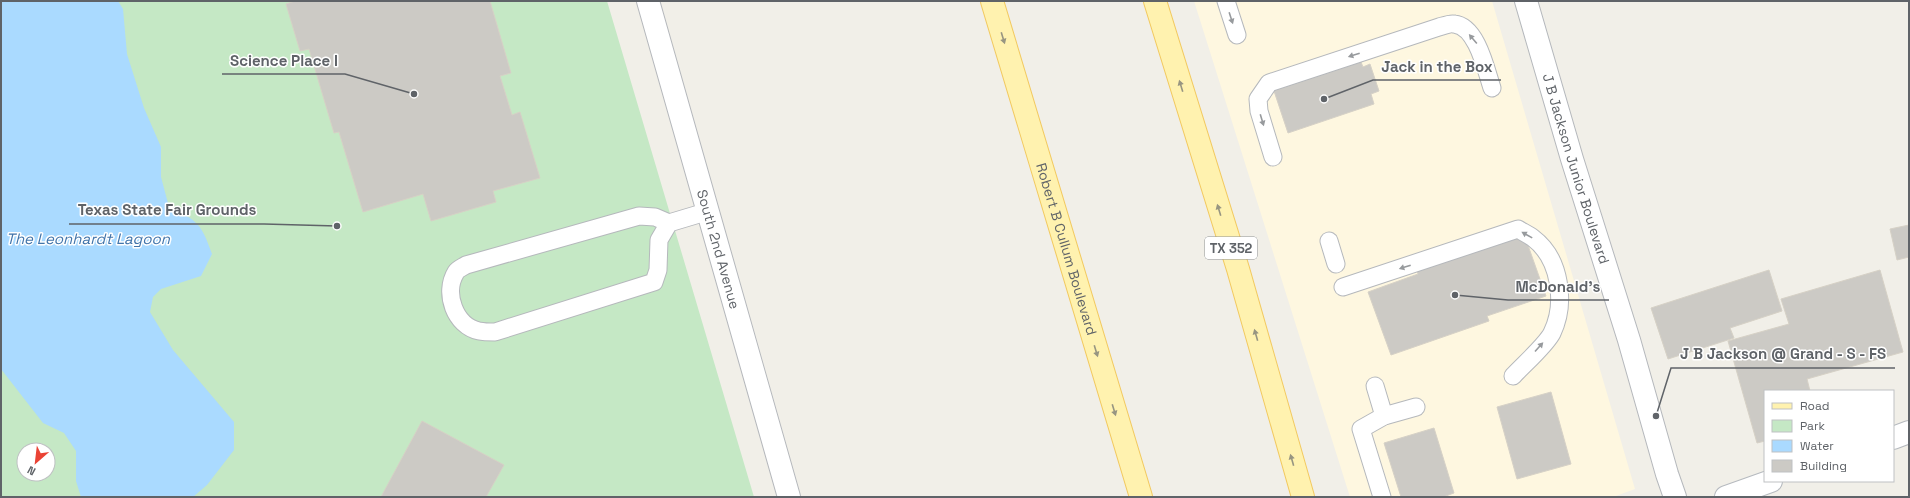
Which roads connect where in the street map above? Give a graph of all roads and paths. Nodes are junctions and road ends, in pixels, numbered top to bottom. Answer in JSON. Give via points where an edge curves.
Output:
{"nodes":[{"id":1,"x":648,"y":1,"type":"edge"},
{"id":2,"x":992,"y":1,"type":"edge"},
{"id":3,"x":1155,"y":1,"type":"edge"},
{"id":4,"x":1226,"y":1,"type":"edge"},
{"id":5,"x":1526,"y":1,"type":"edge"},
{"id":6,"x":1237,"y":35,"type":"dead end"},
{"id":7,"x":1492,"y":88,"type":"dead end"},
{"id":8,"x":1273,"y":157,"type":"dead end"},
{"id":9,"x":709,"y":211,"type":"junction"},
{"id":10,"x":669,"y":223,"type":"junction"},
{"id":11,"x":1329,"y":241,"type":"dead end"},
{"id":12,"x":1336,"y":264,"type":"dead end"},
{"id":13,"x":1343,"y":287,"type":"dead end"},
{"id":14,"x":1513,"y":376,"type":"dead end"},
{"id":15,"x":1375,"y":386,"type":"dead end"},
{"id":16,"x":1416,"y":407,"type":"dead end"},
{"id":17,"x":1384,"y":416,"type":"junction"},
{"id":18,"x":1909,"y":432,"type":"edge"},
{"id":19,"x":1894,"y":438,"type":"edge"},
{"id":20,"x":1768,"y":482,"type":"edge"},
{"id":21,"x":789,"y":497,"type":"edge"},
{"id":22,"x":1141,"y":497,"type":"edge"},
{"id":23,"x":1303,"y":497,"type":"edge"},
{"id":24,"x":1382,"y":497,"type":"edge"},
{"id":25,"x":1676,"y":497,"type":"edge"},
{"id":26,"x":1726,"y":497,"type":"edge"}],
"edges":[{"from":1,"to":9,"type":"street","name":"South 2nd Avenue"},
{"from":2,"to":22,"type":"main road","name":"Robert B Cullum Boulevard","one_way":true},
{"from":23,"to":3,"type":"main road","number":"TX 352","one_way":true,"via":[[1238,269]]},
{"from":4,"to":6,"type":"lane","one_way":true},
{"from":5,"to":25,"type":"street","name":"J B Jackson Junior Boulevard"},
{"from":7,"to":8,"type":"lane","one_way":true,"via":[[1478,45],[1464,28],[1454,24],[1439,27],[1270,83],[1258,99],[1259,111]]},
{"from":9,"to":10,"type":"lane"},
{"from":9,"to":21,"type":"street","name":"South 2nd Avenue"},
{"from":10,"to":10,"type":"lane","via":[[655,217],[639,216],[466,264],[457,272],[452,283],[450,297],[454,311],[464,323],[478,331],[495,332],[654,282],[658,270],[659,240]]},
{"from":11,"to":12,"type":"lane"},
{"from":14,"to":13,"type":"lane","one_way":true,"via":[[1551,334],[1560,312],[1560,288],[1550,258],[1534,239],[1518,229]]},
{"from":15,"to":17,"type":"lane"},
{"from":16,"to":17,"type":"lane"},
{"from":17,"to":24,"type":"lane","via":[[1361,429]]},
{"from":18,"to":19,"type":"street"},
{"from":20,"to":26,"type":"street"}]}
